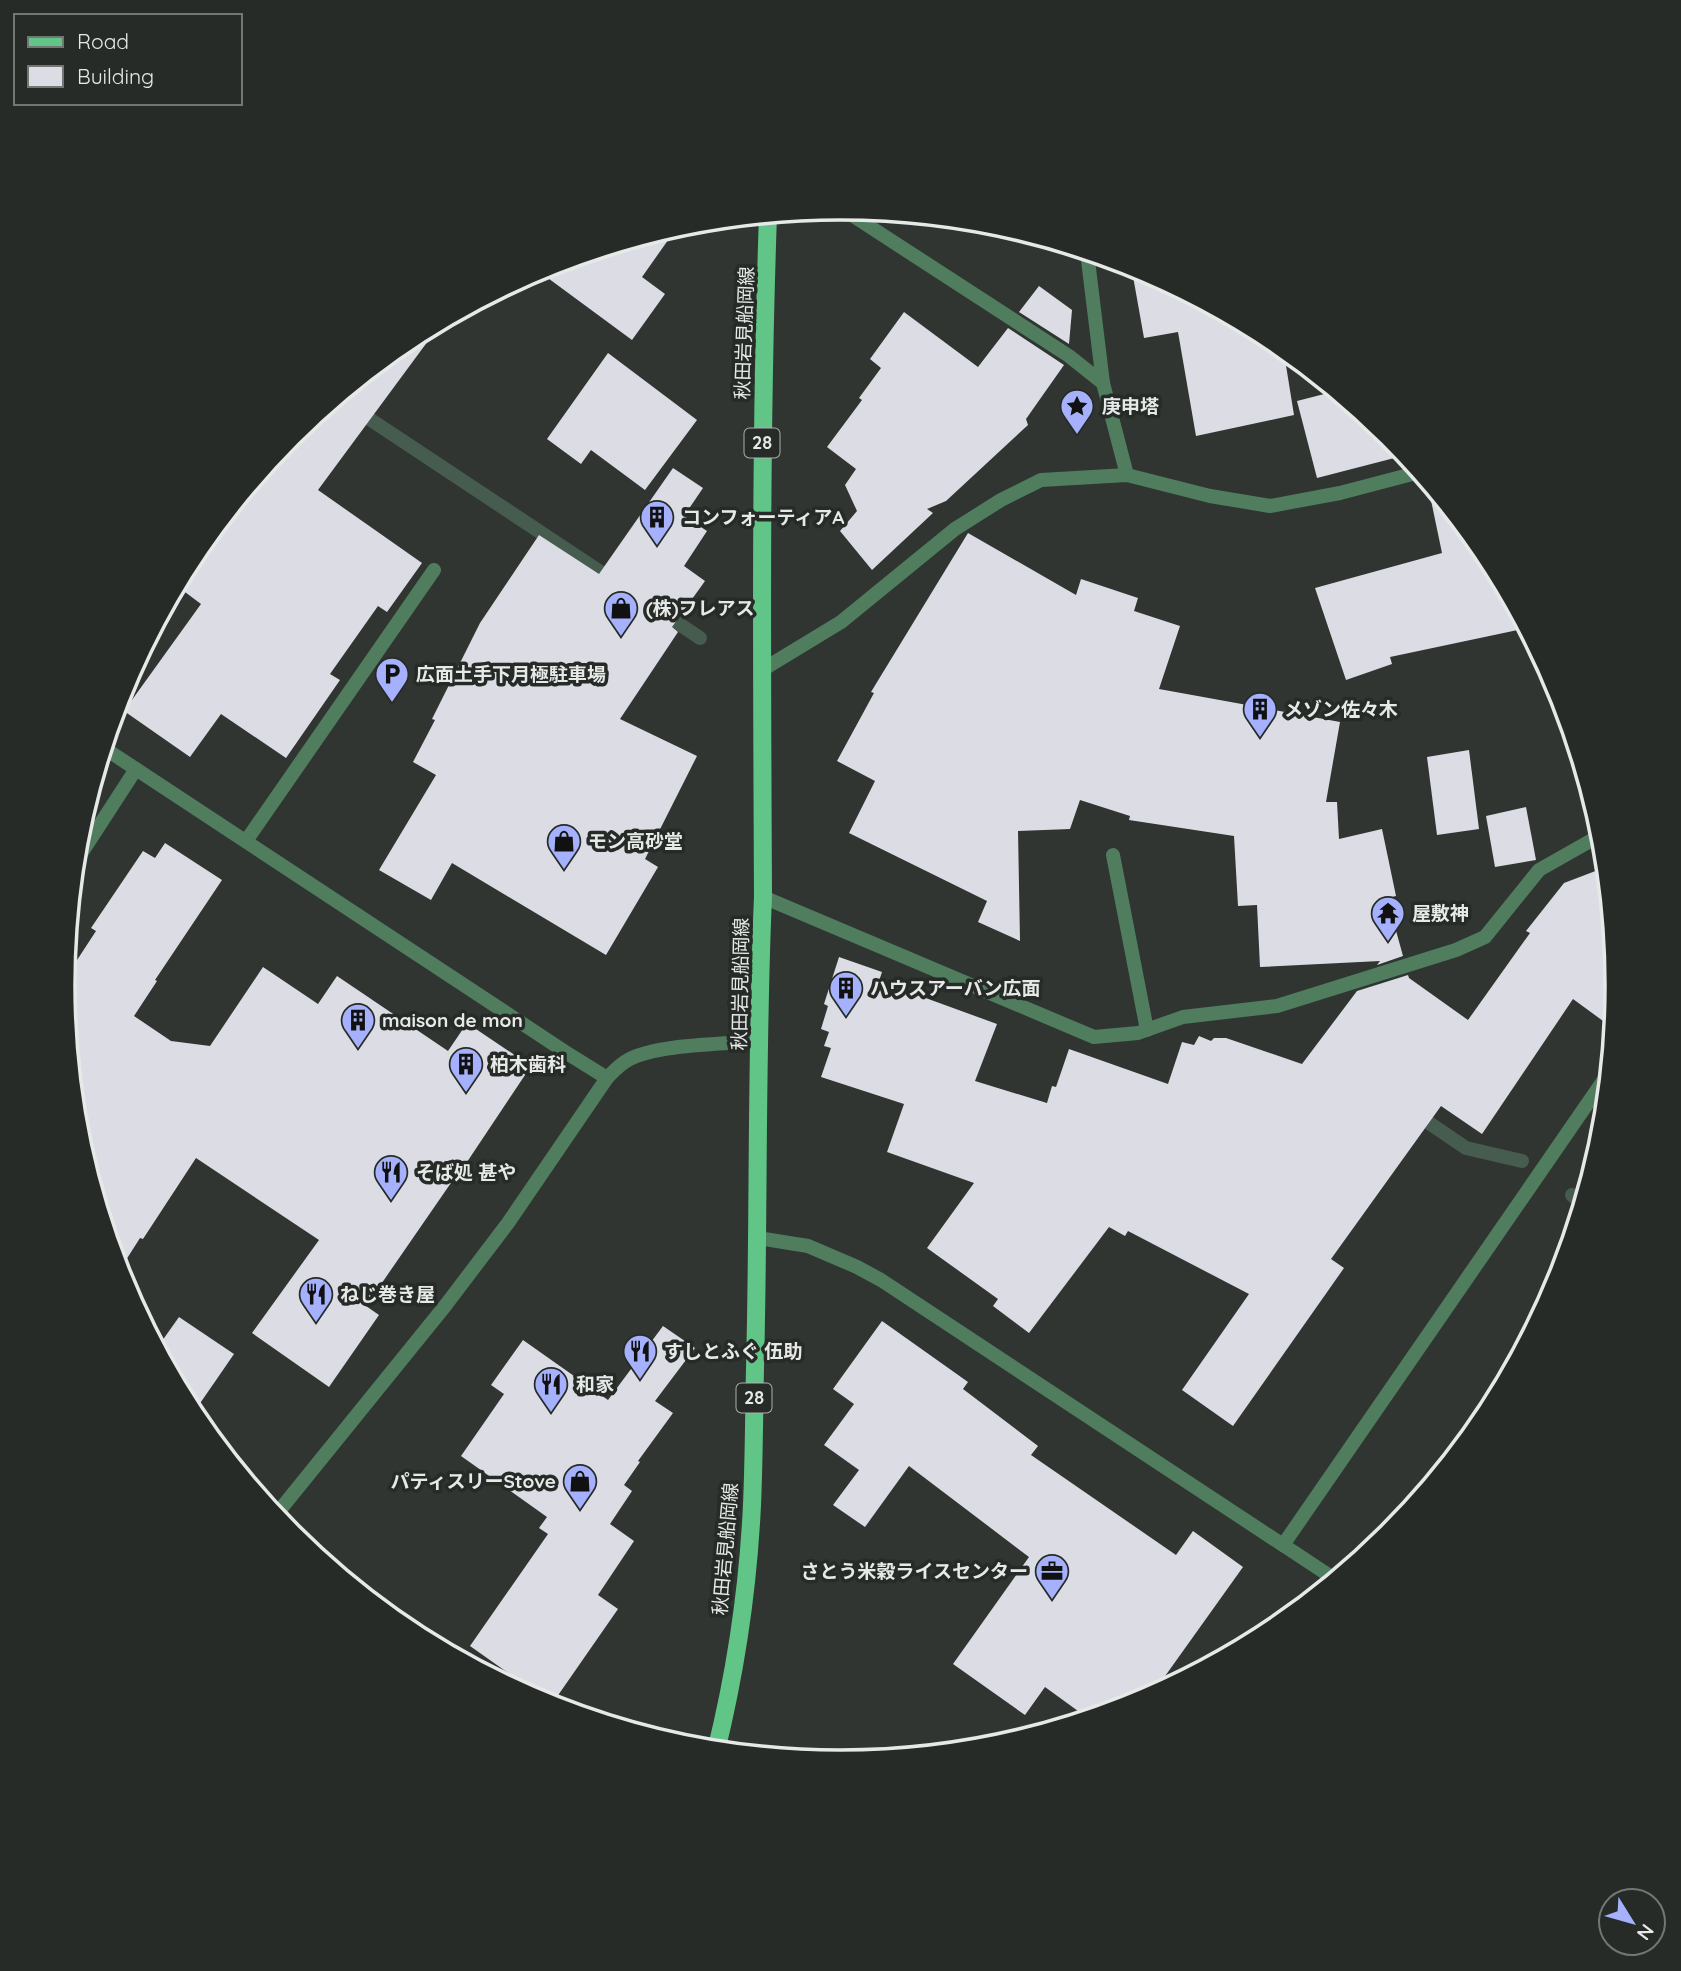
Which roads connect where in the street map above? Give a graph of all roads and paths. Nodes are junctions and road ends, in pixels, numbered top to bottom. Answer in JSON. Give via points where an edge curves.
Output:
{"nodes":[{"id":1,"x":861,"y":221,"type":"edge"},
{"id":2,"x":768,"y":224,"type":"edge"},
{"id":3,"x":1088,"y":262,"type":"edge"},
{"id":4,"x":1103,"y":383,"type":"junction"},
{"id":5,"x":1127,"y":475,"type":"junction"},
{"id":6,"x":1410,"y":475,"type":"edge"},
{"id":7,"x":433,"y":570,"type":"dead end"},
{"id":8,"x":762,"y":670,"type":"junction"},
{"id":9,"x":112,"y":753,"type":"edge"},
{"id":10,"x":136,"y":769,"type":"junction"},
{"id":11,"x":1592,"y":840,"type":"edge"},
{"id":12,"x":89,"y":841,"type":"edge"},
{"id":13,"x":246,"y":841,"type":"junction"},
{"id":14,"x":1113,"y":855,"type":"dead end"},
{"id":15,"x":763,"y":897,"type":"junction"},
{"id":16,"x":1147,"y":1030,"type":"junction"},
{"id":17,"x":760,"y":1041,"type":"junction"},
{"id":18,"x":607,"y":1078,"type":"junction"},
{"id":19,"x":1599,"y":1086,"type":"edge"},
{"id":20,"x":758,"y":1238,"type":"junction"},
{"id":21,"x":282,"y":1508,"type":"edge"},
{"id":22,"x":1283,"y":1545,"type":"junction"},
{"id":23,"x":1328,"y":1575,"type":"edge"},
{"id":24,"x":719,"y":1740,"type":"edge"}],
"edges":[{"from":1,"to":4,"type":"street","via":[[1069,356]]},
{"from":2,"to":8,"type":"main road","name":"秋田岩見船岡線","number":"28"},
{"from":3,"to":4,"type":"street"},
{"from":4,"to":5,"type":"street"},
{"from":5,"to":6,"type":"street","via":[[1270,506]]},
{"from":5,"to":8,"type":"street","via":[[1041,480],[1001,500],[955,529],[841,622]]},
{"from":7,"to":13,"type":"street"},
{"from":8,"to":15,"type":"main road","name":"秋田岩見船岡線","number":"28"},
{"from":9,"to":10,"type":"street"},
{"from":10,"to":12,"type":"street"},
{"from":10,"to":13,"type":"street"},
{"from":11,"to":16,"type":"street","via":[[1539,870],[1485,937],[1456,950],[1277,1006],[1183,1017]]},
{"from":13,"to":18,"type":"street"},
{"from":14,"to":16,"type":"street"},
{"from":15,"to":16,"type":"street","via":[[1094,1037]]},
{"from":15,"to":17,"type":"main road","name":"秋田岩見船岡線","number":"28"},
{"from":17,"to":18,"type":"street","via":[[642,1055],[628,1059]]},
{"from":17,"to":20,"type":"main road","name":"秋田岩見船岡線","number":"28"},
{"from":18,"to":21,"type":"street","via":[[508,1223]]},
{"from":19,"to":22,"type":"street"},
{"from":20,"to":22,"type":"street","via":[[808,1246],[881,1280]]},
{"from":20,"to":24,"type":"main road","name":"秋田岩見船岡線","number":"28","via":[[752,1506],[743,1605]]},
{"from":22,"to":23,"type":"street"}]}
